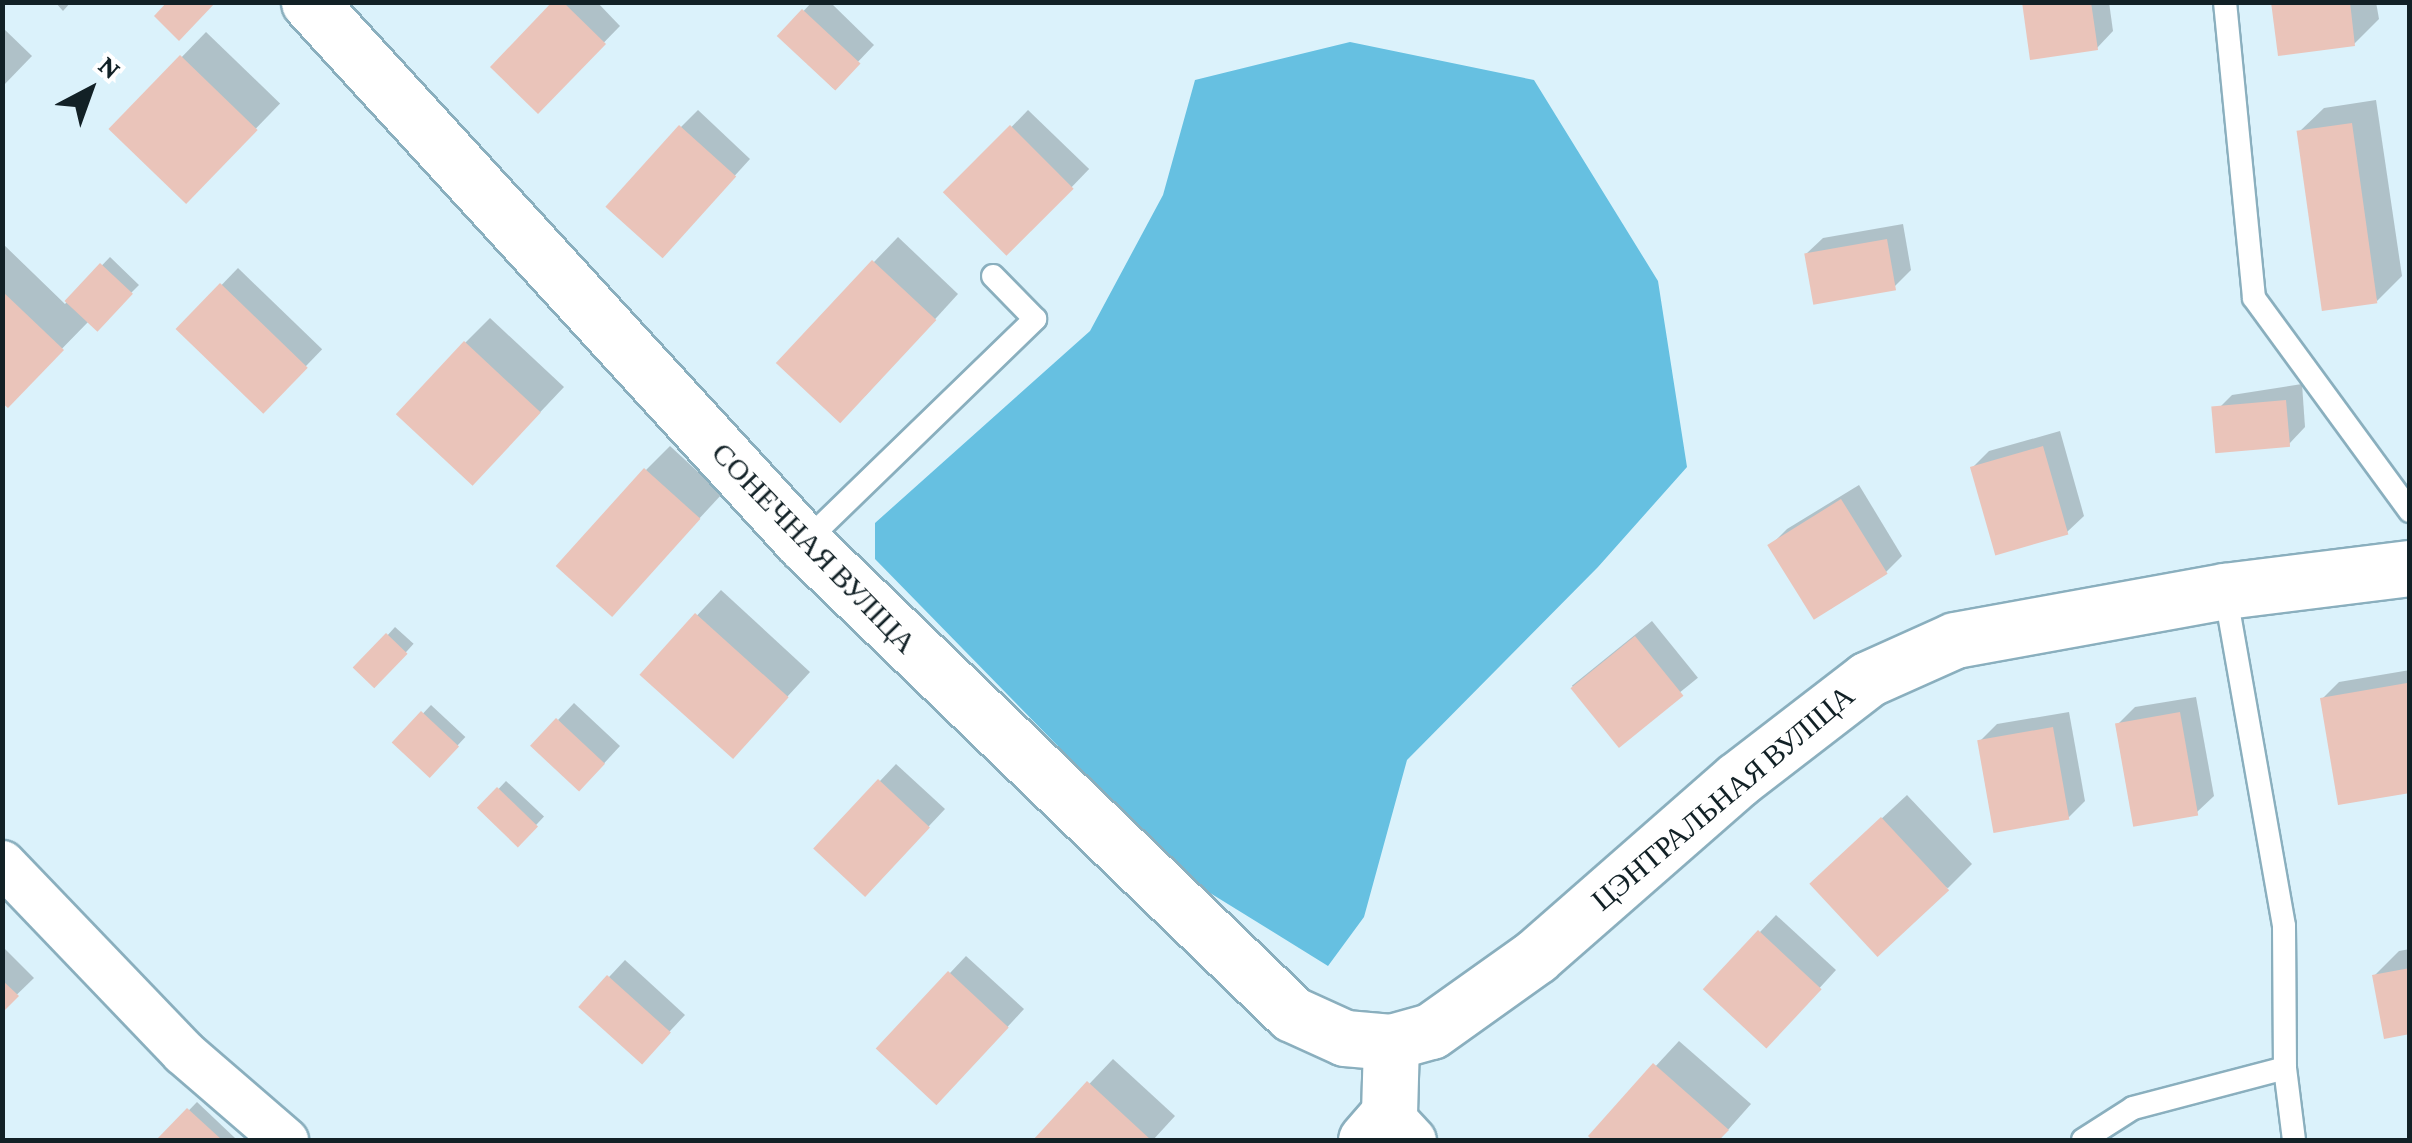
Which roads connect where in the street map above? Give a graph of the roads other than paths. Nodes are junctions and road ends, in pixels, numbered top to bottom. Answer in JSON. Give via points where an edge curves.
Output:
{"nodes":[{"id":1,"x":309,"y":2,"type":"edge"},
{"id":2,"x":2226,"y":2,"type":"edge"},
{"id":3,"x":993,"y":276,"type":"dead end"},
{"id":4,"x":2410,"y":511,"type":"edge"},
{"id":5,"x":804,"y":543,"type":"junction"},
{"id":6,"x":2410,"y":568,"type":"edge"},
{"id":7,"x":2225,"y":592,"type":"junction"},
{"id":8,"x":2,"y":863,"type":"edge"},
{"id":9,"x":1377,"y":1040,"type":"junction"},
{"id":10,"x":2285,"y":1068,"type":"junction"},
{"id":11,"x":1389,"y":1132,"type":"edge"},
{"id":12,"x":286,"y":1140,"type":"edge"},
{"id":13,"x":2083,"y":1140,"type":"edge"},
{"id":14,"x":2294,"y":1140,"type":"edge"}],
"edges":[{"from":1,"to":5,"type":"street","name":"СОНЕЧНАЯ ВУЛІЦА"},
{"from":2,"to":4,"type":"lane","via":[[2254,298]]},
{"from":3,"to":5,"type":"lane","via":[[1035,319]]},
{"from":5,"to":9,"type":"street","name":"СОНЕЧНАЯ ВУЛІЦА","via":[[1292,1014],[1346,1038]]},
{"from":6,"to":7,"type":"street","name":"ЦЭНТРАЛЬНАЯ ВУЛІЦА"},
{"from":7,"to":9,"type":"street","name":"ЦЭНТРАЛЬНАЯ ВУЛІЦА","via":[[1954,640],[1868,678],[1738,780],[1536,956],[1431,1031]]},
{"from":7,"to":10,"type":"lane","via":[[2284,926]]},
{"from":8,"to":12,"type":"street","via":[[183,1052]]},
{"from":9,"to":11,"type":"street"},
{"from":10,"to":13,"type":"lane","via":[[2133,1108]]},
{"from":10,"to":14,"type":"lane"}]}
